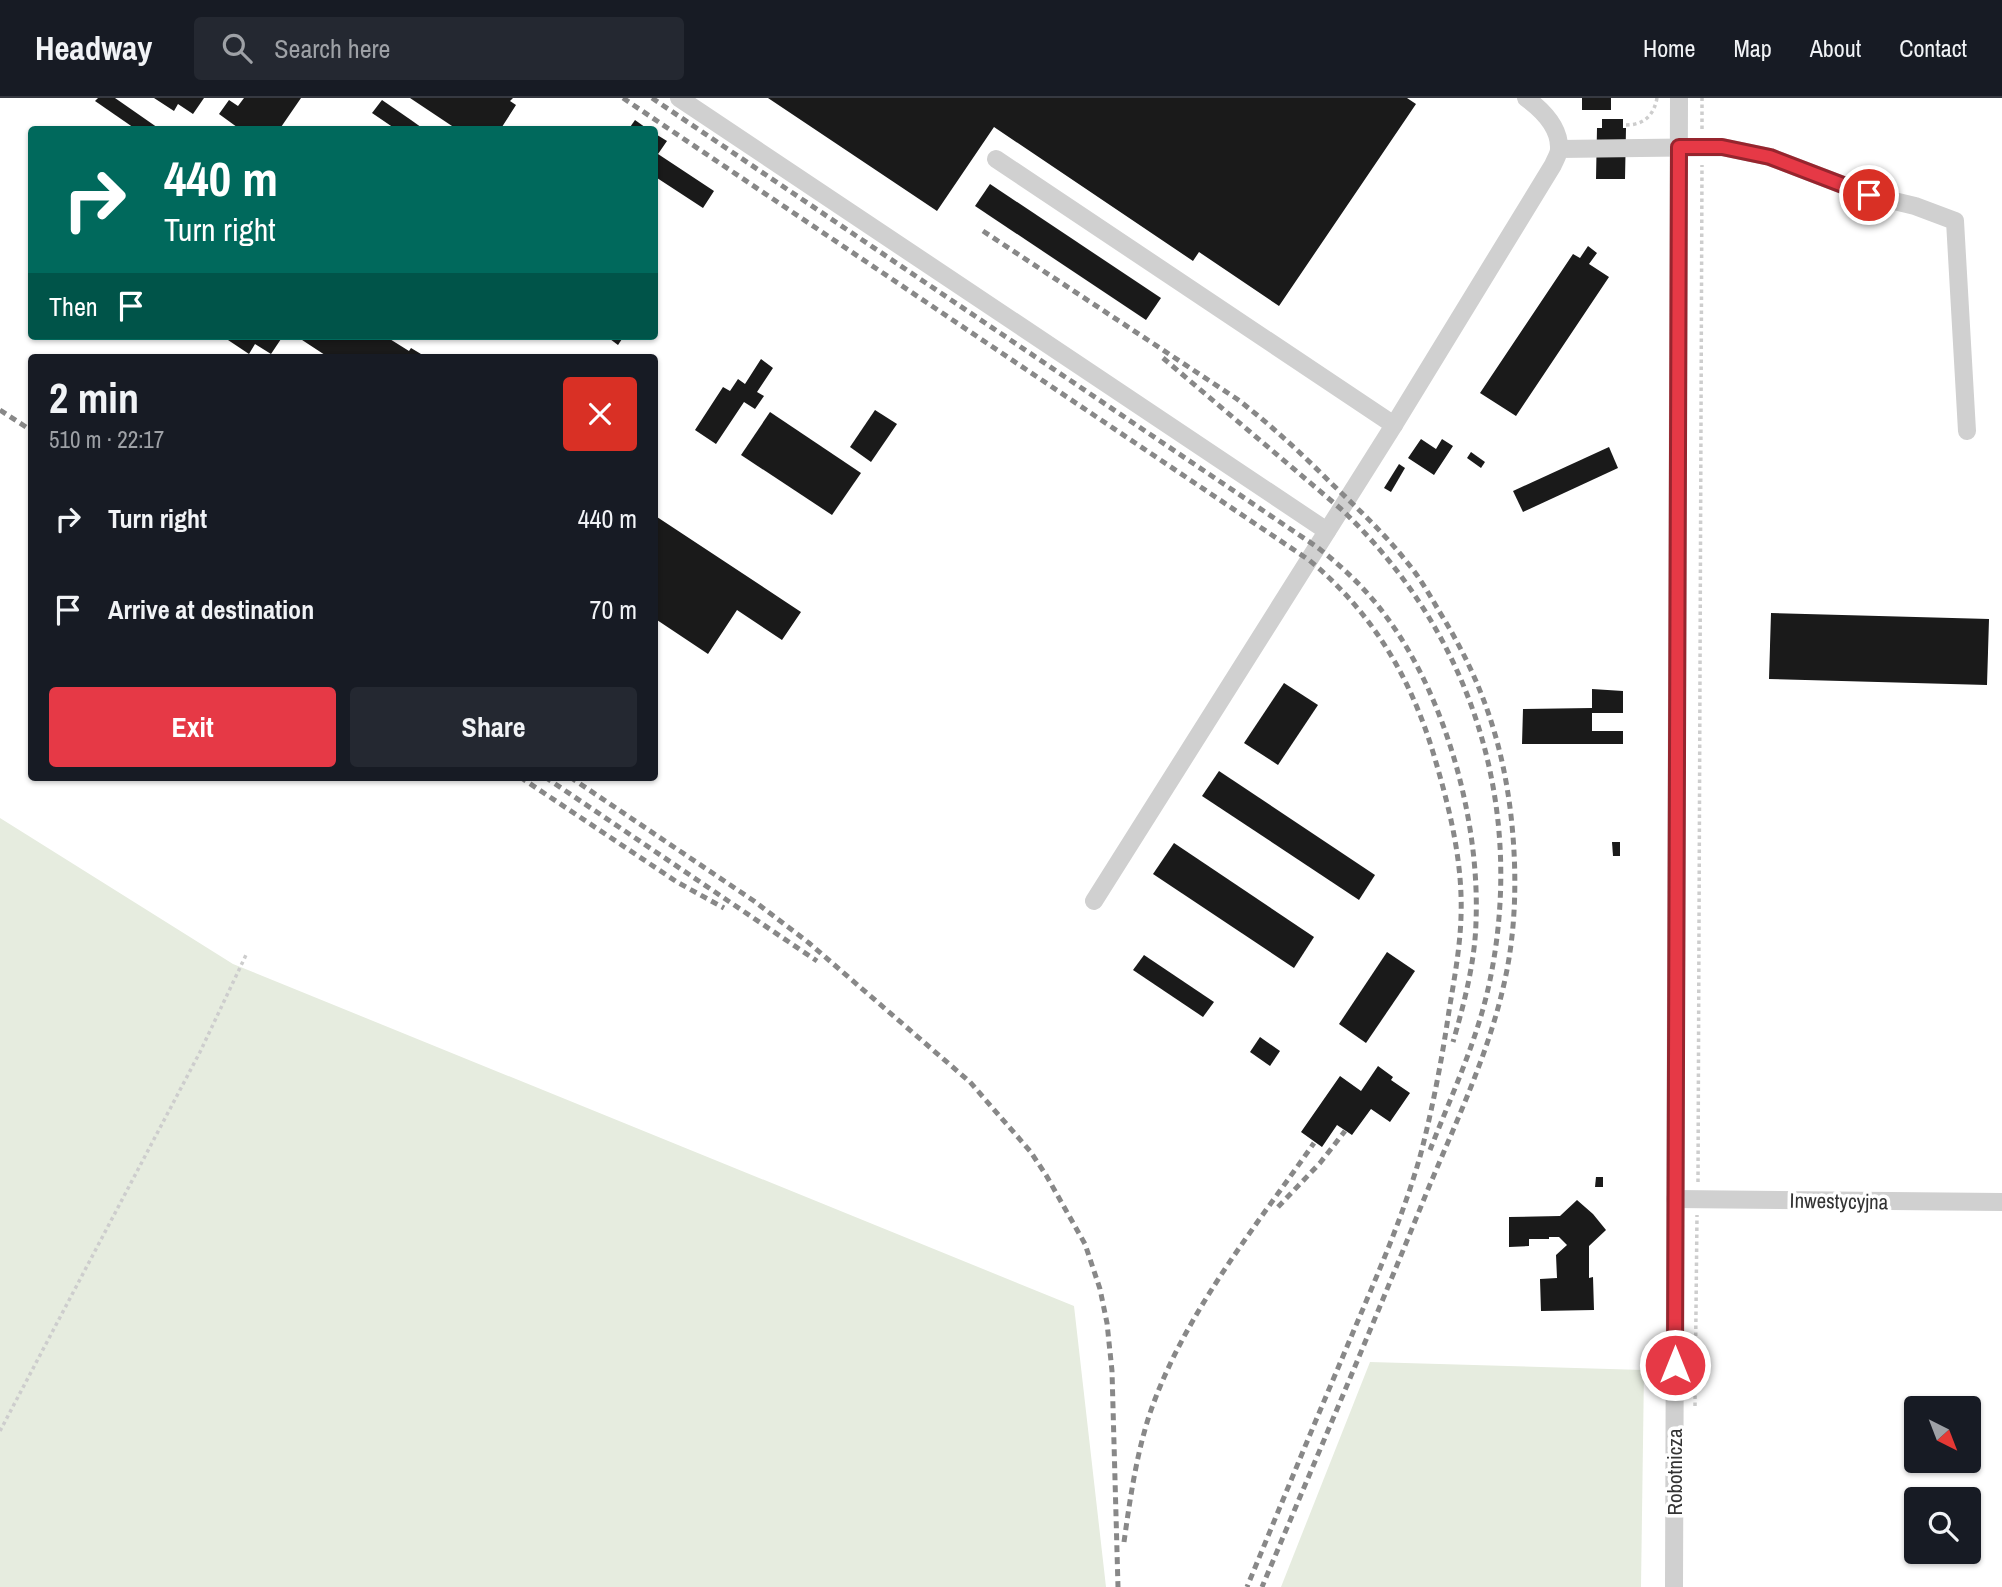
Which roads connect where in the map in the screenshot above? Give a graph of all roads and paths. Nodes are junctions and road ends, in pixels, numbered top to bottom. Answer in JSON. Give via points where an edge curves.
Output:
{"nodes":[{"id":1,"x":679,"y":98,"type":"edge"},
{"id":2,"x":1526,"y":98,"type":"edge"},
{"id":3,"x":1657,"y":98,"type":"edge"},
{"id":4,"x":1679,"y":98,"type":"edge"},
{"id":5,"x":1702,"y":98,"type":"edge"},
{"id":6,"x":1626,"y":125,"type":"dead end"},
{"id":7,"x":1679,"y":147,"type":"junction"},
{"id":8,"x":1702,"y":148,"type":"junction"},
{"id":9,"x":1559,"y":149,"type":"junction"},
{"id":10,"x":996,"y":159,"type":"dead end"},
{"id":11,"x":1394,"y":425,"type":"junction"},
{"id":12,"x":1967,"y":431,"type":"dead end"},
{"id":13,"x":1327,"y":531,"type":"junction"},
{"id":14,"x":1094,"y":901,"type":"dead end"},
{"id":15,"x":246,"y":955,"type":"dead end"},
{"id":16,"x":1675,"y":1199,"type":"junction"},
{"id":17,"x":1698,"y":1200,"type":"junction"},
{"id":18,"x":2002,"y":1202,"type":"edge"},
{"id":19,"x":1695,"y":1407,"type":"dead end"},
{"id":20,"x":0,"y":1431,"type":"edge"},
{"id":21,"x":1674,"y":1587,"type":"edge"}],
"edges":[{"from":1,"to":13,"type":"street"},
{"from":2,"to":9,"type":"street","via":[[1547,117]]},
{"from":3,"to":6,"type":"path","via":[[1645,120]]},
{"from":4,"to":7,"type":"street","name":"Robotnicza"},
{"from":5,"to":8,"type":"path"},
{"from":7,"to":8,"type":"street"},
{"from":7,"to":9,"type":"street"},
{"from":7,"to":16,"type":"street","name":"Robotnicza"},
{"from":8,"to":12,"type":"street","via":[[1722,147],[1770,157],[1869,195],[1955,221]]},
{"from":8,"to":17,"type":"path"},
{"from":9,"to":11,"type":"street"},
{"from":10,"to":11,"type":"street"},
{"from":11,"to":13,"type":"street"},
{"from":13,"to":14,"type":"street"},
{"from":15,"to":20,"type":"path","via":[[200,1052]]},
{"from":16,"to":17,"type":"street","name":"Inwestycyjna"},
{"from":16,"to":21,"type":"street","name":"Robotnicza"},
{"from":17,"to":18,"type":"street","name":"Inwestycyjna"},
{"from":17,"to":19,"type":"path"}]}
